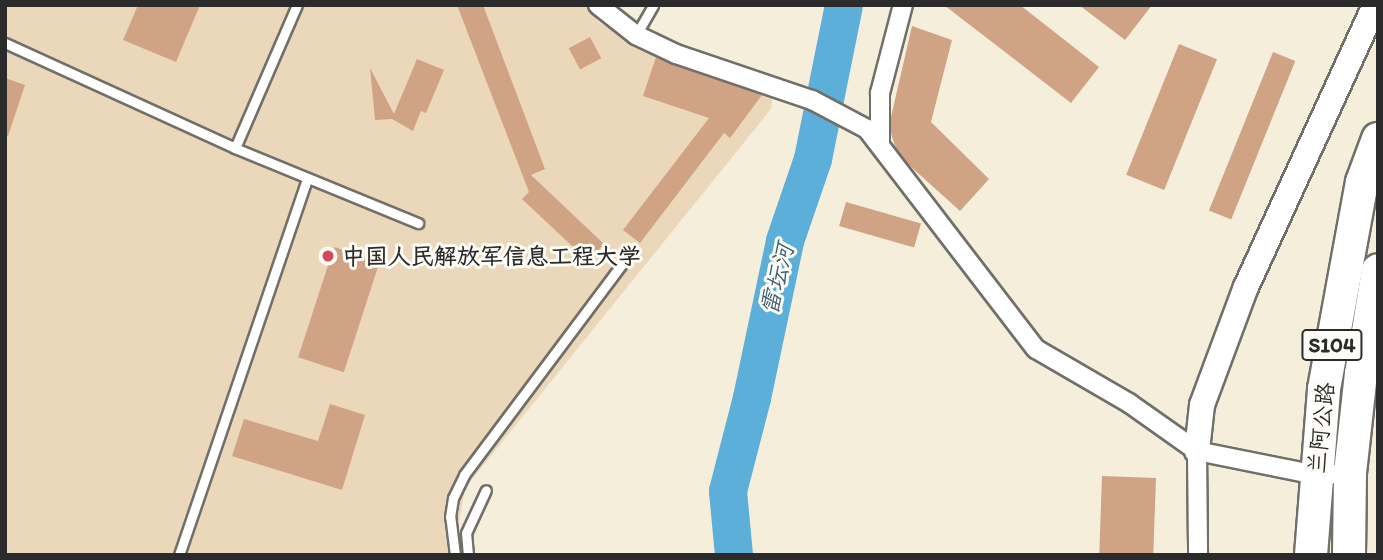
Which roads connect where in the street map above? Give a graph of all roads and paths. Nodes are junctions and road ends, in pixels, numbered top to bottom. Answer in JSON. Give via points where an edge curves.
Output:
{"nodes":[{"id":1,"x":297,"y":5,"type":"edge"},
{"id":2,"x":598,"y":5,"type":"edge"},
{"id":3,"x":653,"y":5,"type":"edge"},
{"id":4,"x":903,"y":5,"type":"edge"},
{"id":5,"x":1374,"y":5,"type":"edge"},
{"id":6,"x":636,"y":36,"type":"junction"},
{"id":7,"x":5,"y":43,"type":"edge"},
{"id":8,"x":1378,"y":139,"type":"edge"},
{"id":9,"x":880,"y":144,"type":"junction"},
{"id":10,"x":235,"y":148,"type":"junction"},
{"id":11,"x":307,"y":177,"type":"junction"},
{"id":12,"x":418,"y":223,"type":"dead end"},
{"id":13,"x":630,"y":253,"type":"dead end"},
{"id":14,"x":1378,"y":270,"type":"edge"},
{"id":15,"x":1197,"y":451,"type":"junction"},
{"id":16,"x":1350,"y":473,"type":"junction"},
{"id":17,"x":1316,"y":475,"type":"junction"},
{"id":18,"x":486,"y":490,"type":"dead end"},
{"id":19,"x":179,"y":555,"type":"edge"},
{"id":20,"x":455,"y":555,"type":"edge"},
{"id":21,"x":468,"y":555,"type":"edge"},
{"id":22,"x":1198,"y":555,"type":"edge"},
{"id":23,"x":1311,"y":555,"type":"edge"},
{"id":24,"x":1349,"y":555,"type":"edge"}],
"edges":[{"from":1,"to":10,"type":"lane"},
{"from":2,"to":6,"type":"street"},
{"from":3,"to":6,"type":"lane"},
{"from":4,"to":9,"type":"street","via":[[880,93]]},
{"from":5,"to":15,"type":"street","via":[[1246,288],[1202,404]]},
{"from":6,"to":9,"type":"street","via":[[812,100],[867,129]]},
{"from":7,"to":10,"type":"lane"},
{"from":8,"to":17,"type":"highway","name":"兰阿公路","number":"S104","via":[[1362,181],[1347,254],[1324,389]]},
{"from":9,"to":15,"type":"street","via":[[1036,349],[1129,403]]},
{"from":10,"to":11,"type":"lane"},
{"from":11,"to":12,"type":"lane"},
{"from":11,"to":19,"type":"lane"},
{"from":13,"to":20,"type":"lane","via":[[464,475],[450,517]]},
{"from":14,"to":16,"type":"highway","name":"兰阿公路","number":"S104"},
{"from":15,"to":17,"type":"street"},
{"from":15,"to":22,"type":"street"},
{"from":16,"to":17,"type":"street"},
{"from":16,"to":24,"type":"highway","name":"兰阿公路","number":"S104"},
{"from":17,"to":23,"type":"highway","name":"兰阿公路","number":"S104"},
{"from":18,"to":21,"type":"lane","via":[[466,533]]}]}
